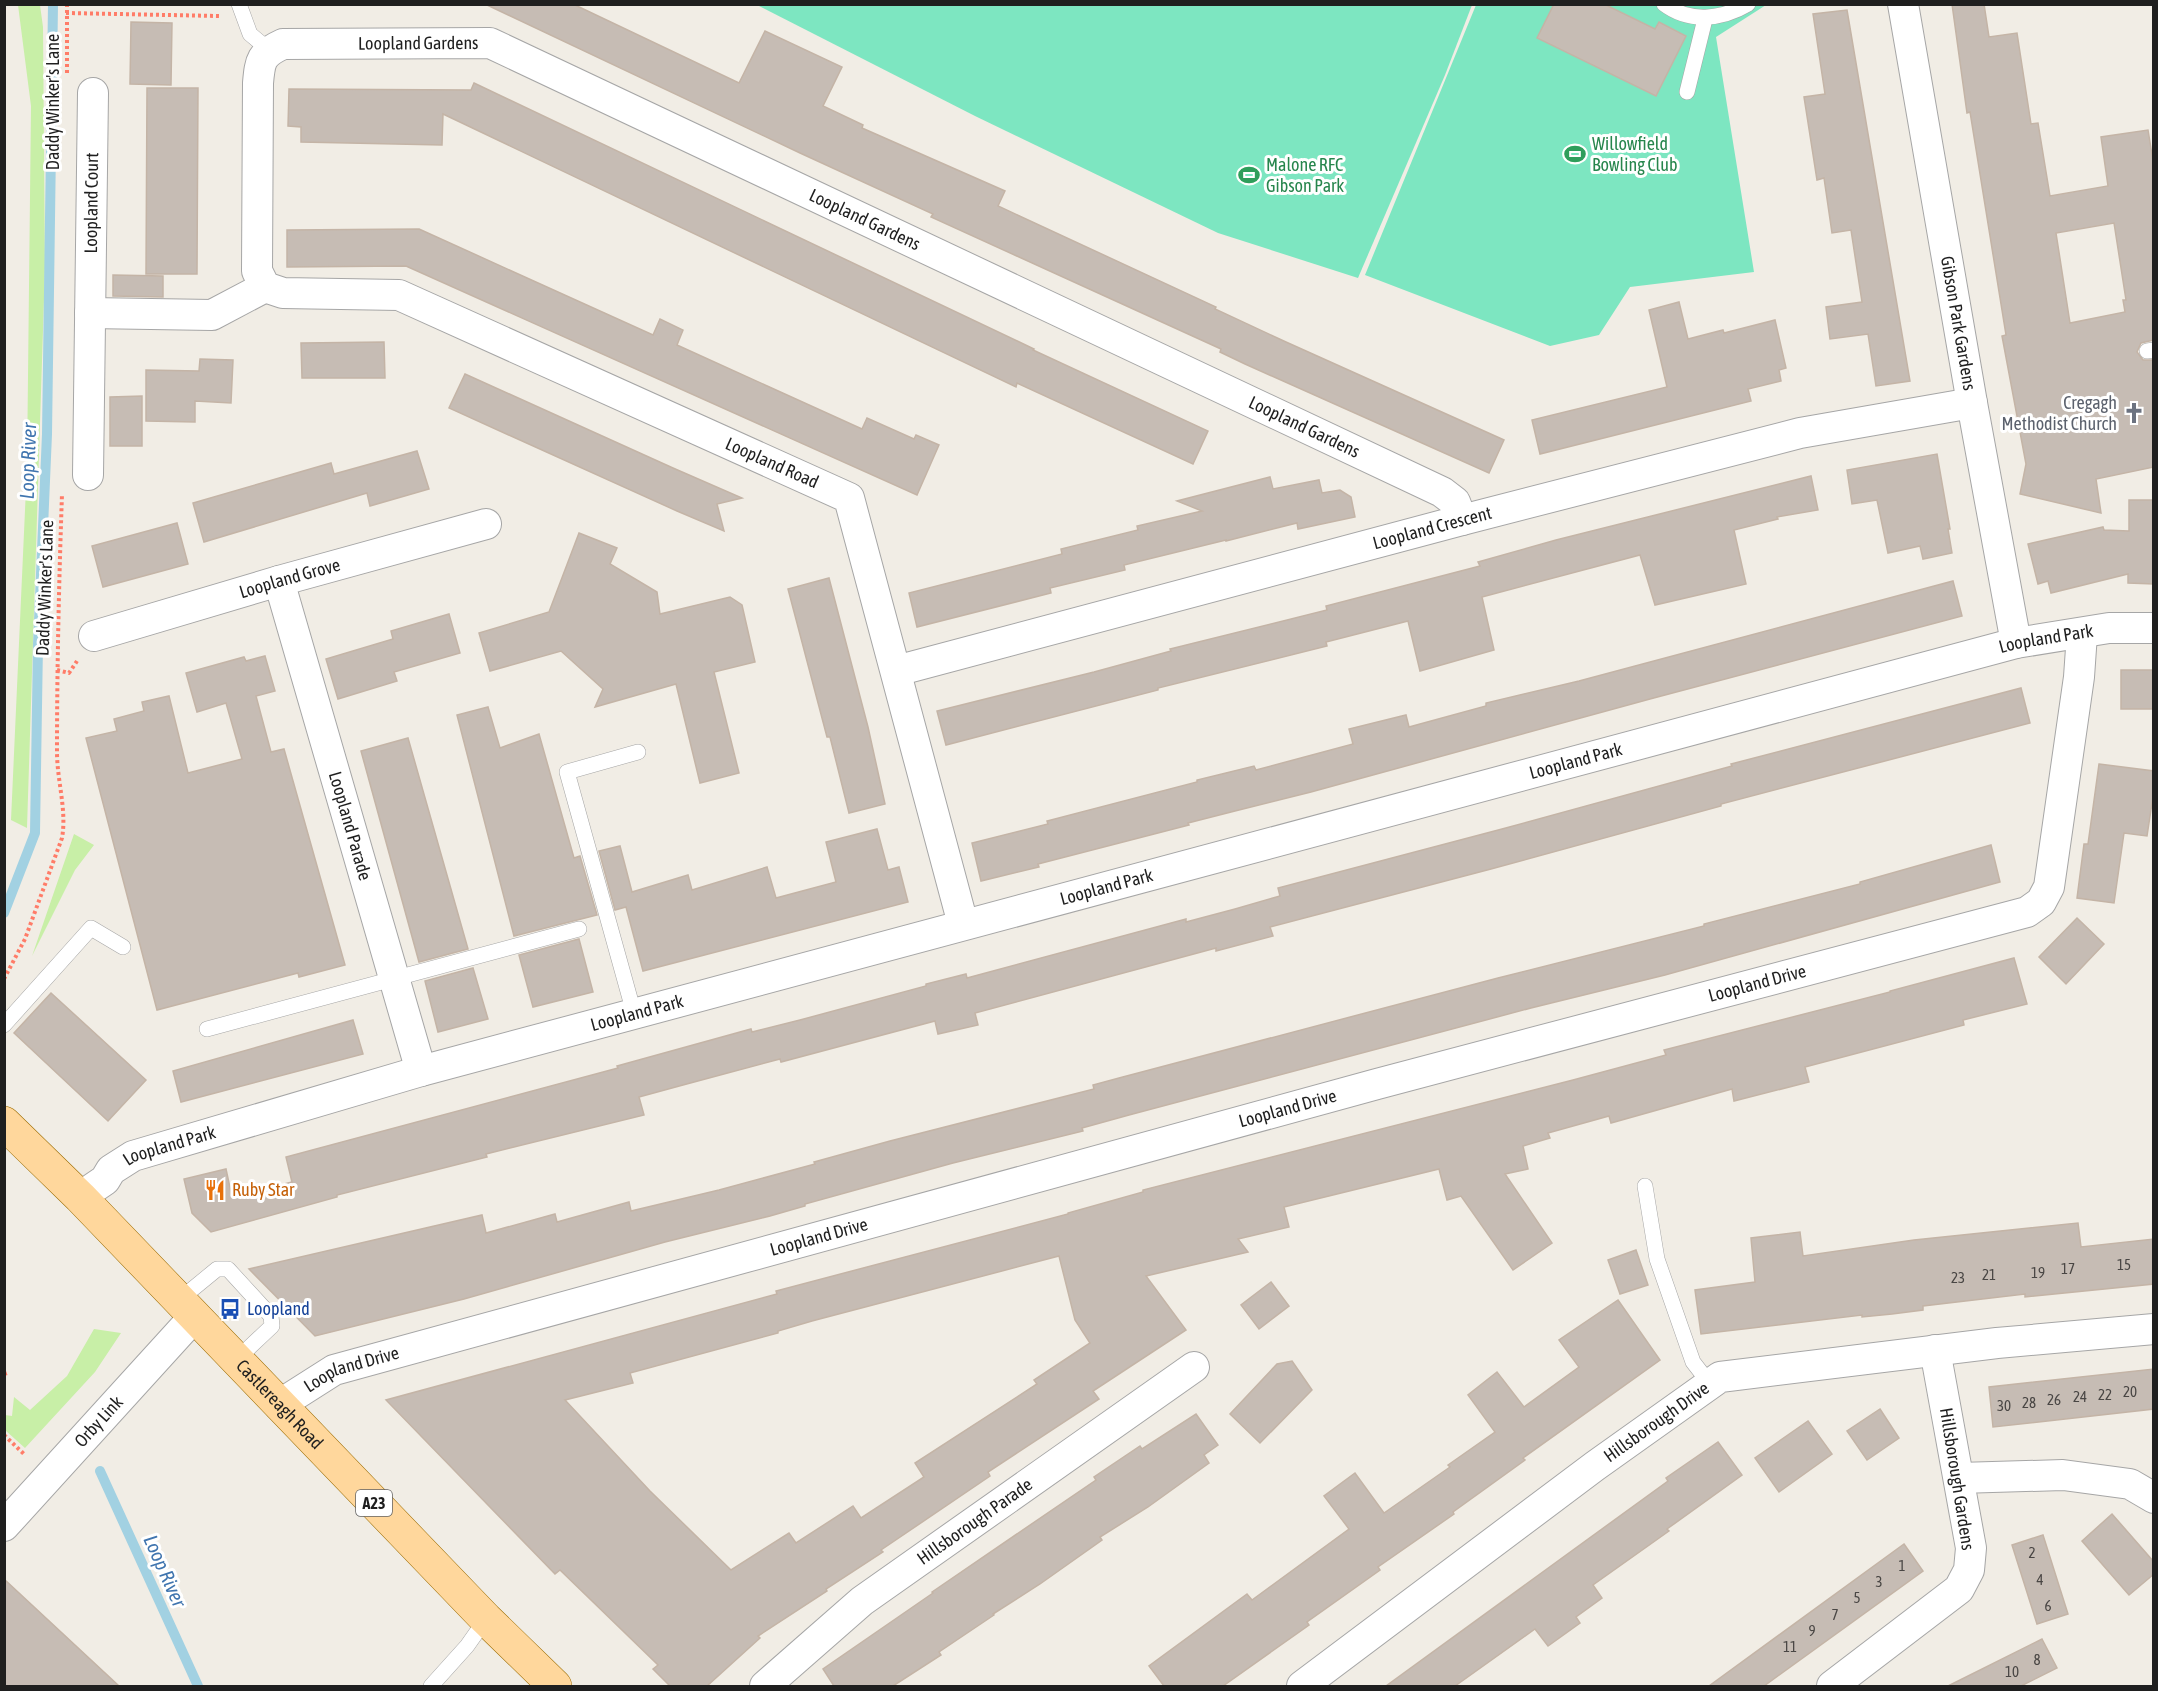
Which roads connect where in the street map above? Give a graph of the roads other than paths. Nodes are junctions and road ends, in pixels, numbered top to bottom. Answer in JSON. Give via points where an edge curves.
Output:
{"nodes":[{"id":1,"x":1664,"y":4,"type":"edge"},
{"id":2,"x":1748,"y":4,"type":"edge"},
{"id":3,"x":1903,"y":4,"type":"edge"},
{"id":4,"x":241,"y":10,"type":"edge"},
{"id":5,"x":1705,"y":19,"type":"junction"},
{"id":6,"x":268,"y":50,"type":"junction"},
{"id":7,"x":1687,"y":92,"type":"dead end"},
{"id":8,"x":93,"y":93,"type":"dead end"},
{"id":9,"x":274,"y":290,"type":"junction"},
{"id":10,"x":90,"y":314,"type":"junction"},
{"id":11,"x":1972,"y":403,"type":"junction"},
{"id":12,"x":75,"y":479,"type":"road end"},
{"id":13,"x":1462,"y":520,"type":"junction"},
{"id":14,"x":486,"y":524,"type":"dead end"},
{"id":15,"x":279,"y":581,"type":"junction"},
{"id":16,"x":2154,"y":628,"type":"edge"},
{"id":17,"x":2082,"y":634,"type":"junction"},
{"id":18,"x":94,"y":636,"type":"dead end"},
{"id":19,"x":2016,"y":643,"type":"junction"},
{"id":20,"x":896,"y":671,"type":"junction"},
{"id":21,"x":638,"y":753,"type":"dead end"},
{"id":22,"x":963,"y":924,"type":"junction"},
{"id":23,"x":579,"y":929,"type":"dead end"},
{"id":24,"x":123,"y":947,"type":"dead end"},
{"id":25,"x":394,"y":978,"type":"junction"},
{"id":26,"x":634,"y":1013,"type":"junction"},
{"id":27,"x":4,"y":1025,"type":"edge"},
{"id":28,"x":207,"y":1029,"type":"dead end"},
{"id":29,"x":421,"y":1071,"type":"junction"},
{"id":30,"x":4,"y":1123,"type":"edge"},
{"id":31,"x":1645,"y":1186,"type":"dead end"},
{"id":32,"x":80,"y":1197,"type":"junction"},
{"id":33,"x":186,"y":1309,"type":"junction"},
{"id":34,"x":2154,"y":1329,"type":"edge"},
{"id":35,"x":1935,"y":1350,"type":"junction"},
{"id":36,"x":236,"y":1360,"type":"junction"},
{"id":37,"x":1194,"y":1367,"type":"dead end"},
{"id":38,"x":1710,"y":1384,"type":"junction"},
{"id":39,"x":279,"y":1405,"type":"junction"},
{"id":40,"x":1959,"y":1478,"type":"junction"},
{"id":41,"x":2154,"y":1498,"type":"edge"},
{"id":42,"x":4,"y":1526,"type":"edge"},
{"id":43,"x":486,"y":1619,"type":"junction"},
{"id":44,"x":431,"y":1686,"type":"edge"},
{"id":45,"x":555,"y":1686,"type":"edge"},
{"id":46,"x":765,"y":1686,"type":"edge"},
{"id":47,"x":1302,"y":1686,"type":"edge"},
{"id":48,"x":1832,"y":1686,"type":"edge"}],
"edges":[{"from":1,"to":5,"type":"lane","via":[[1677,14]]},
{"from":2,"to":5,"type":"lane"},
{"from":3,"to":11,"type":"street","name":"Gibson Park Gardens"},
{"from":4,"to":6,"type":"lane","via":[[250,34]]},
{"from":5,"to":7,"type":"lane"},
{"from":6,"to":9,"type":"street","via":[[260,64],[258,83],[257,271]]},
{"from":6,"to":13,"type":"street","name":"Loopland Gardens","via":[[283,44],[490,43],[1442,492],[1455,502]]},
{"from":8,"to":10,"type":"street","name":"Loopland Court"},
{"from":9,"to":10,"type":"street","via":[[212,315]]},
{"from":9,"to":20,"type":"street","name":"Loopland Road","via":[[399,295],[849,498]]},
{"from":10,"to":12,"type":"street","name":"Loopland Court"},
{"from":11,"to":13,"type":"street","name":"Loopland Crescent","via":[[1800,433]]},
{"from":11,"to":19,"type":"street","name":"Gibson Park Gardens"},
{"from":13,"to":20,"type":"street","name":"Loopland Crescent"},
{"from":14,"to":15,"type":"street","name":"Loopland Grove"},
{"from":15,"to":18,"type":"street","name":"Loopland Grove"},
{"from":15,"to":25,"type":"street","name":"Loopland Parade"},
{"from":16,"to":17,"type":"street","name":"Loopland Park","via":[[2109,628]]},
{"from":17,"to":19,"type":"street","name":"Loopland Park"},
{"from":17,"to":39,"type":"street","name":"Loopland Drive","via":[[2049,887],[2041,902],[2027,912],[1377,1084],[334,1370]]},
{"from":19,"to":22,"type":"street","name":"Loopland Park"},
{"from":20,"to":22,"type":"street","name":"Loopland Road"},
{"from":21,"to":26,"type":"lane","via":[[567,772]]},
{"from":22,"to":26,"type":"street","name":"Loopland Park"},
{"from":23,"to":25,"type":"lane"},
{"from":24,"to":27,"type":"lane","via":[[91,928]]},
{"from":25,"to":28,"type":"lane"},
{"from":25,"to":29,"type":"street","name":"Loopland Parade"},
{"from":26,"to":29,"type":"street","name":"Loopland Park"},
{"from":29,"to":32,"type":"street","name":"Loopland Park","via":[[133,1156]]},
{"from":30,"to":32,"type":"main road","name":"Castlereagh Road","number":"A23"},
{"from":31,"to":38,"type":"lane","via":[[1658,1259],[1693,1362]]},
{"from":32,"to":33,"type":"main road","name":"Castlereagh Road","number":"A23"},
{"from":33,"to":36,"type":"main road","name":"Castlereagh Road","number":"A23"},
{"from":33,"to":36,"type":"lane","via":[[217,1269],[228,1269],[272,1316],[272,1326]]},
{"from":33,"to":42,"type":"street","name":"Orby Link"},
{"from":34,"to":35,"type":"street","name":"Hillsborough Drive"},
{"from":35,"to":38,"type":"street","name":"Hillsborough Drive","via":[[1720,1377]]},
{"from":35,"to":40,"type":"street","name":"Hillsborough Gardens"},
{"from":36,"to":39,"type":"main road","name":"Castlereagh Road","number":"A23"},
{"from":37,"to":46,"type":"street","name":"Hillsborough Parade","via":[[862,1601]]},
{"from":38,"to":47,"type":"street","name":"Hillsborough Drive"},
{"from":39,"to":43,"type":"main road","name":"Castlereagh Road","number":"A23"},
{"from":40,"to":41,"type":"street","via":[[2063,1475],[2130,1484]]},
{"from":40,"to":48,"type":"street","name":"Hillsborough Gardens","via":[[1971,1548],[1969,1570],[1959,1589]]},
{"from":43,"to":44,"type":"lane"},
{"from":43,"to":45,"type":"main road","name":"Castlereagh Road","number":"A23"}]}
